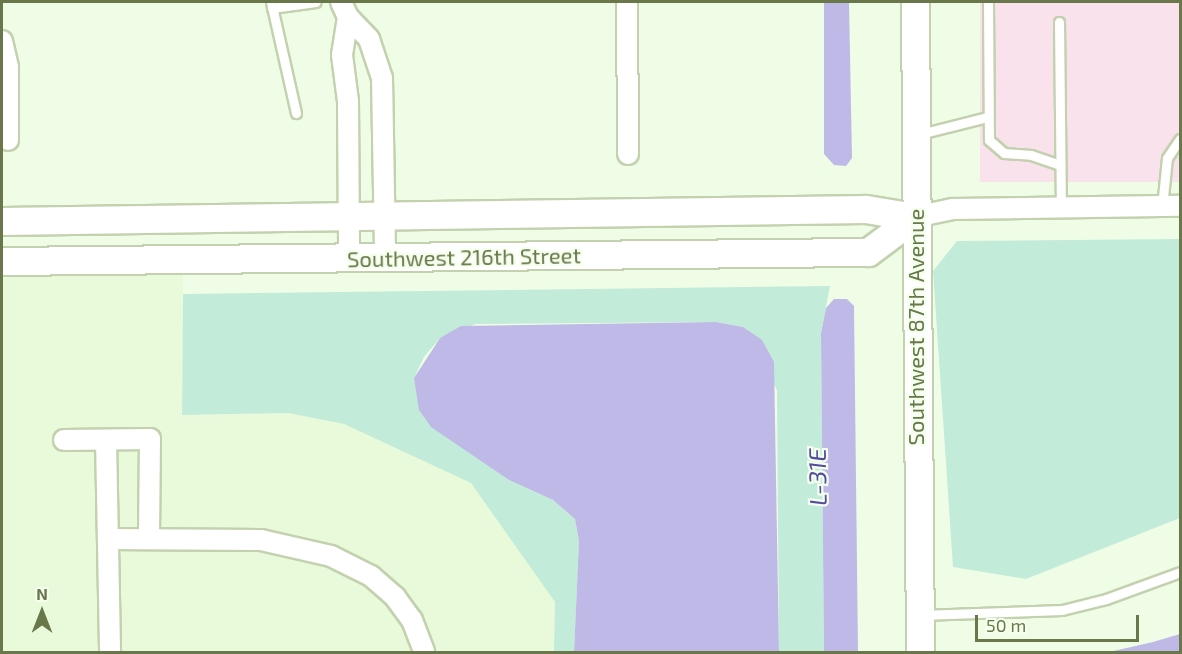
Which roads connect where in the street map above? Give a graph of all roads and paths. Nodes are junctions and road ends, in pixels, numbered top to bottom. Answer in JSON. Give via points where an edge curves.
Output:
{"nodes":[{"id":1,"x":316,"y":2,"type":"edge"},
{"id":2,"x":627,"y":2,"type":"edge"},
{"id":3,"x":915,"y":2,"type":"edge"},
{"id":4,"x":988,"y":2,"type":"edge"},
{"id":5,"x":271,"y":5,"type":"edge"},
{"id":6,"x":344,"y":9,"type":"edge"},
{"id":7,"x":1059,"y":22,"type":"dead end"},
{"id":8,"x":2,"y":41,"type":"edge"},
{"id":9,"x":296,"y":113,"type":"dead end"},
{"id":10,"x":987,"y":117,"type":"junction"},
{"id":11,"x":916,"y":136,"type":"junction"},
{"id":12,"x":1180,"y":139,"type":"edge"},
{"id":13,"x":8,"y":140,"type":"dead end"},
{"id":14,"x":628,"y":154,"type":"dead end"},
{"id":15,"x":1060,"y":165,"type":"junction"},
{"id":16,"x":1171,"y":206,"type":"edge"},
{"id":17,"x":1061,"y":208,"type":"junction"},
{"id":18,"x":349,"y":215,"type":"junction"},
{"id":19,"x":385,"y":216,"type":"junction"},
{"id":20,"x":915,"y":218,"type":"junction"},
{"id":21,"x":2,"y":220,"type":"edge"},
{"id":22,"x":349,"y":258,"type":"junction"},
{"id":23,"x":385,"y":258,"type":"junction"},
{"id":24,"x":2,"y":261,"type":"edge"},
{"id":25,"x":64,"y":440,"type":"dead end"},
{"id":26,"x":106,"y":440,"type":"junction"},
{"id":27,"x":108,"y":539,"type":"junction"},
{"id":28,"x":149,"y":539,"type":"junction"},
{"id":29,"x":1180,"y":572,"type":"edge"},
{"id":30,"x":919,"y":615,"type":"junction"},
{"id":31,"x":110,"y":652,"type":"edge"},
{"id":32,"x":424,"y":652,"type":"edge"},
{"id":33,"x":920,"y":652,"type":"edge"}],
"edges":[{"from":1,"to":5,"type":"lane"},
{"from":2,"to":14,"type":"street"},
{"from":3,"to":11,"type":"street","name":"Southwest 87th Avenue"},
{"from":4,"to":10,"type":"lane"},
{"from":5,"to":9,"type":"lane"},
{"from":6,"to":18,"type":"street","via":[[342,56],[348,102]]},
{"from":6,"to":19,"type":"street","via":[[369,39],[380,67]]},
{"from":7,"to":15,"type":"lane"},
{"from":8,"to":13,"type":"street","via":[[8,67]]},
{"from":10,"to":11,"type":"lane"},
{"from":10,"to":15,"type":"lane","via":[[988,134],[997,150]]},
{"from":11,"to":20,"type":"street","name":"Southwest 87th Avenue"},
{"from":12,"to":16,"type":"lane","via":[[1167,158]]},
{"from":15,"to":17,"type":"lane"},
{"from":16,"to":17,"type":"street","name":"Southwest 216th Street"},
{"from":17,"to":20,"type":"street","name":"Southwest 216th Street","via":[[953,209]]},
{"from":18,"to":19,"type":"street","name":"Southwest 216th Street"},
{"from":18,"to":21,"type":"street","name":"Southwest 216th Street"},
{"from":18,"to":22,"type":"street"},
{"from":19,"to":20,"type":"street","name":"Southwest 216th Street","via":[[866,210]]},
{"from":19,"to":23,"type":"street"},
{"from":20,"to":23,"type":"street","name":"Southwest 216th Street","via":[[868,252]]},
{"from":20,"to":30,"type":"street","name":"Southwest 87th Avenue"},
{"from":22,"to":23,"type":"street","name":"Southwest 216th Street"},
{"from":22,"to":24,"type":"street","name":"Southwest 216th Street"},
{"from":25,"to":26,"type":"street"},
{"from":26,"to":27,"type":"street"},
{"from":26,"to":28,"type":"street","via":[[150,439]]},
{"from":27,"to":28,"type":"street"},
{"from":27,"to":31,"type":"street"},
{"from":28,"to":32,"type":"street","via":[[261,540],[321,553],[371,576],[407,613]]},
{"from":29,"to":30,"type":"lane","via":[[1106,599],[1062,610]]},
{"from":30,"to":33,"type":"street","name":"Southwest 87th Avenue"}]}
